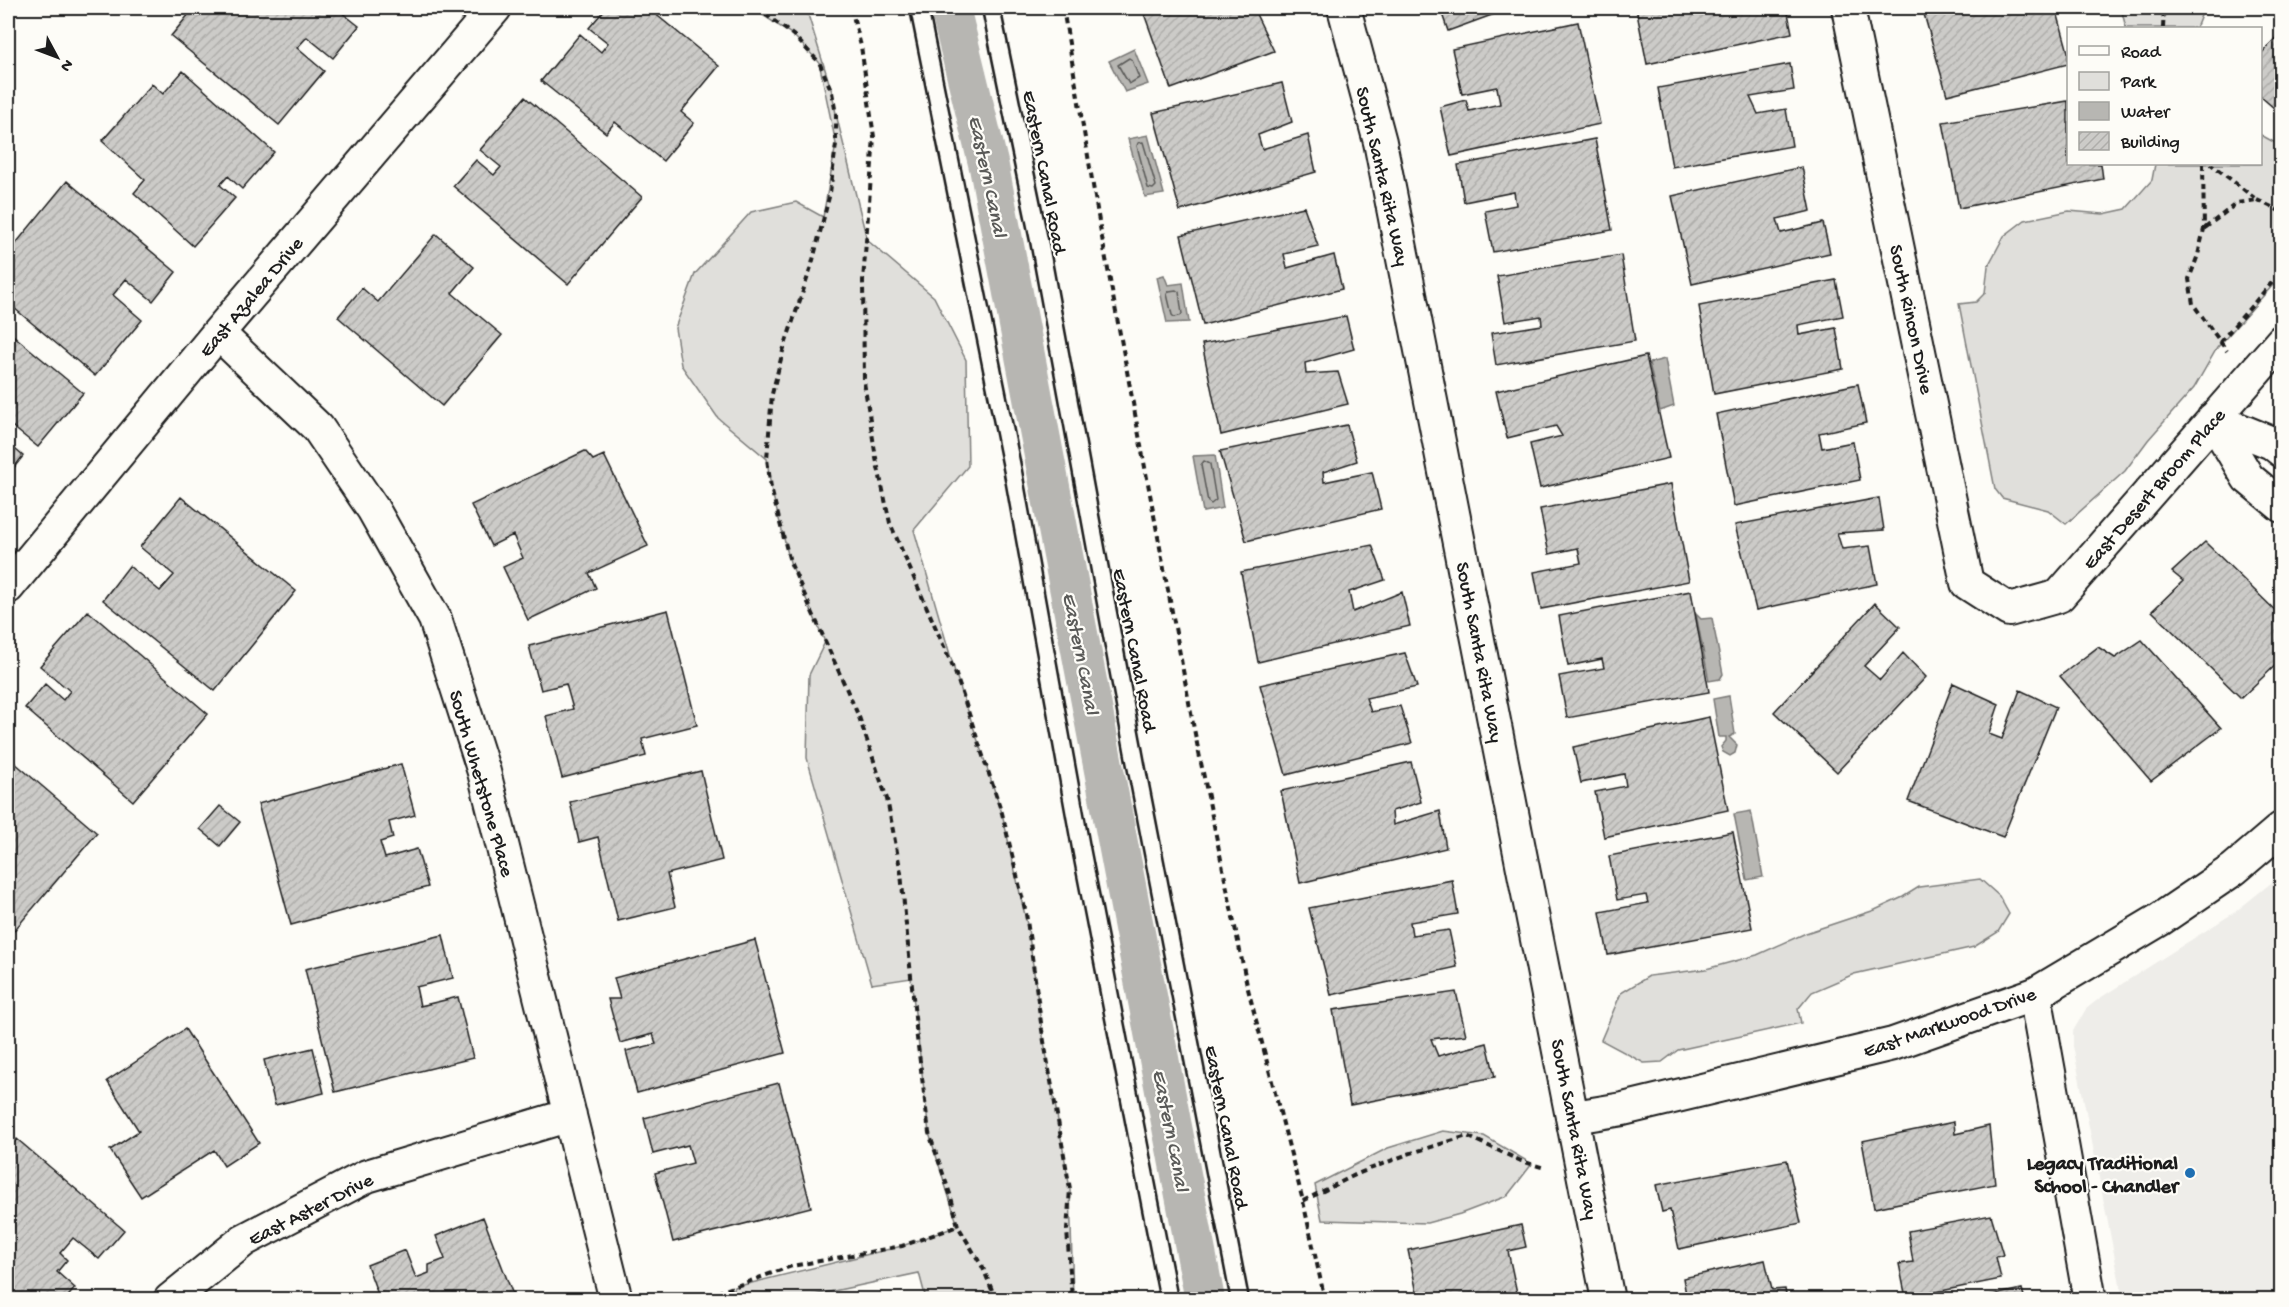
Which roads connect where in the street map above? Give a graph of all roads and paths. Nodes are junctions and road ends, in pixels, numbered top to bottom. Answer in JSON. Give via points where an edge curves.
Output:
{"nodes":[{"id":1,"x":495,"y":8,"type":"edge"},
{"id":2,"x":757,"y":8,"type":"edge"},
{"id":3,"x":851,"y":8,"type":"edge"},
{"id":4,"x":919,"y":8,"type":"edge"},
{"id":5,"x":991,"y":8,"type":"edge"},
{"id":6,"x":1063,"y":8,"type":"edge"},
{"id":7,"x":1344,"y":8,"type":"edge"},
{"id":8,"x":1848,"y":8,"type":"edge"},
{"id":9,"x":2164,"y":8,"type":"edge"},
{"id":10,"x":2163,"y":27,"type":"edge"},
{"id":11,"x":2203,"y":165,"type":"edge"},
{"id":12,"x":2212,"y":165,"type":"edge"},
{"id":13,"x":2256,"y":200,"type":"junction"},
{"id":14,"x":2282,"y":212,"type":"edge"},
{"id":15,"x":2204,"y":229,"type":"junction"},
{"id":16,"x":2282,"y":271,"type":"edge"},
{"id":17,"x":218,"y":333,"type":"junction"},
{"id":18,"x":2282,"y":341,"type":"edge"},
{"id":19,"x":2220,"y":342,"type":"junction"},
{"id":20,"x":2253,"y":373,"type":"junction"},
{"id":21,"x":2213,"y":419,"type":"junction"},
{"id":22,"x":2282,"y":451,"type":"edge"},
{"id":23,"x":2282,"y":506,"type":"edge"},
{"id":24,"x":8,"y":586,"type":"edge"},
{"id":25,"x":2009,"y":610,"type":"joint"},
{"id":26,"x":2282,"y":828,"type":"edge"},
{"id":27,"x":2035,"y":994,"type":"junction"},
{"id":28,"x":570,"y":1115,"type":"junction"},
{"id":29,"x":1574,"y":1117,"type":"junction"},
{"id":30,"x":1545,"y":1168,"type":"dead end"},
{"id":31,"x":1303,"y":1201,"type":"junction"},
{"id":32,"x":958,"y":1226,"type":"junction"},
{"id":33,"x":170,"y":1299,"type":"edge"},
{"id":34,"x":616,"y":1299,"type":"edge"},
{"id":35,"x":697,"y":1299,"type":"edge"},
{"id":36,"x":996,"y":1299,"type":"edge"},
{"id":37,"x":1072,"y":1299,"type":"edge"},
{"id":38,"x":1169,"y":1299,"type":"edge"},
{"id":39,"x":1240,"y":1299,"type":"edge"},
{"id":40,"x":1325,"y":1299,"type":"edge"},
{"id":41,"x":1608,"y":1299,"type":"edge"},
{"id":42,"x":2090,"y":1299,"type":"edge"}],
"edges":[{"from":1,"to":17,"type":"street","name":"East Azalea Drive"},
{"from":2,"to":32,"type":"path","via":[[793,35],[819,62],[832,92],[836,114],[830,193],[772,394],[767,459],[771,488],[790,562],[859,717],[887,799],[901,873],[929,1133]]},
{"from":3,"to":37,"type":"path","via":[[861,46],[874,137],[863,281],[864,382],[876,458],[890,523],[955,672],[1002,813],[1026,912],[1070,1189],[1066,1230]]},
{"from":4,"to":38,"type":"lane","via":[[1013,472]]},
{"from":5,"to":39,"type":"lane","name":"Eastern Canal Road","via":[[1039,240]]},
{"from":6,"to":31,"type":"path","via":[[1196,739],[1247,985]]},
{"from":7,"to":29,"type":"street","name":"South Santa Rita Way","via":[[1380,142]]},
{"from":8,"to":25,"type":"street","name":"South Rincon Drive","via":[[1967,583]]},
{"from":9,"to":10,"type":"path"},
{"from":11,"to":15,"type":"path"},
{"from":12,"to":13,"type":"path"},
{"from":13,"to":14,"type":"path"},
{"from":13,"to":15,"type":"path","via":[[2237,203]]},
{"from":15,"to":19,"type":"path","via":[[2189,279],[2193,304]]},
{"from":16,"to":19,"type":"path"},
{"from":17,"to":24,"type":"street","name":"East Azalea Drive"},
{"from":17,"to":28,"type":"street","name":"South Whetstone Place","via":[[318,428],[373,509],[435,620],[484,772]]},
{"from":18,"to":20,"type":"street","name":"East Desert Broom Place"},
{"from":19,"to":20,"type":"path"},
{"from":20,"to":21,"type":"street","name":"East Desert Broom Place"},
{"from":21,"to":22,"type":"street","via":[[2272,443]]},
{"from":21,"to":23,"type":"street","via":[[2248,478]]},
{"from":21,"to":25,"type":"street","name":"East Desert Broom Place","via":[[2059,596]]},
{"from":26,"to":27,"type":"street","name":"East Markwood Drive","via":[[2234,869],[2159,920]]},
{"from":27,"to":29,"type":"street","name":"East Markwood Drive","via":[[1893,1044],[1623,1109]]},
{"from":27,"to":42,"type":"street"},
{"from":28,"to":33,"type":"street","name":"East Aster Drive","via":[[367,1176],[243,1240]]},
{"from":28,"to":34,"type":"street","name":"South Whetstone Place"},
{"from":29,"to":41,"type":"street","name":"South Santa Rita Way"},
{"from":30,"to":31,"type":"path","via":[[1467,1136],[1357,1174]]},
{"from":31,"to":40,"type":"path"},
{"from":32,"to":35,"type":"path","via":[[902,1246],[792,1266]]},
{"from":32,"to":36,"type":"path"}]}
